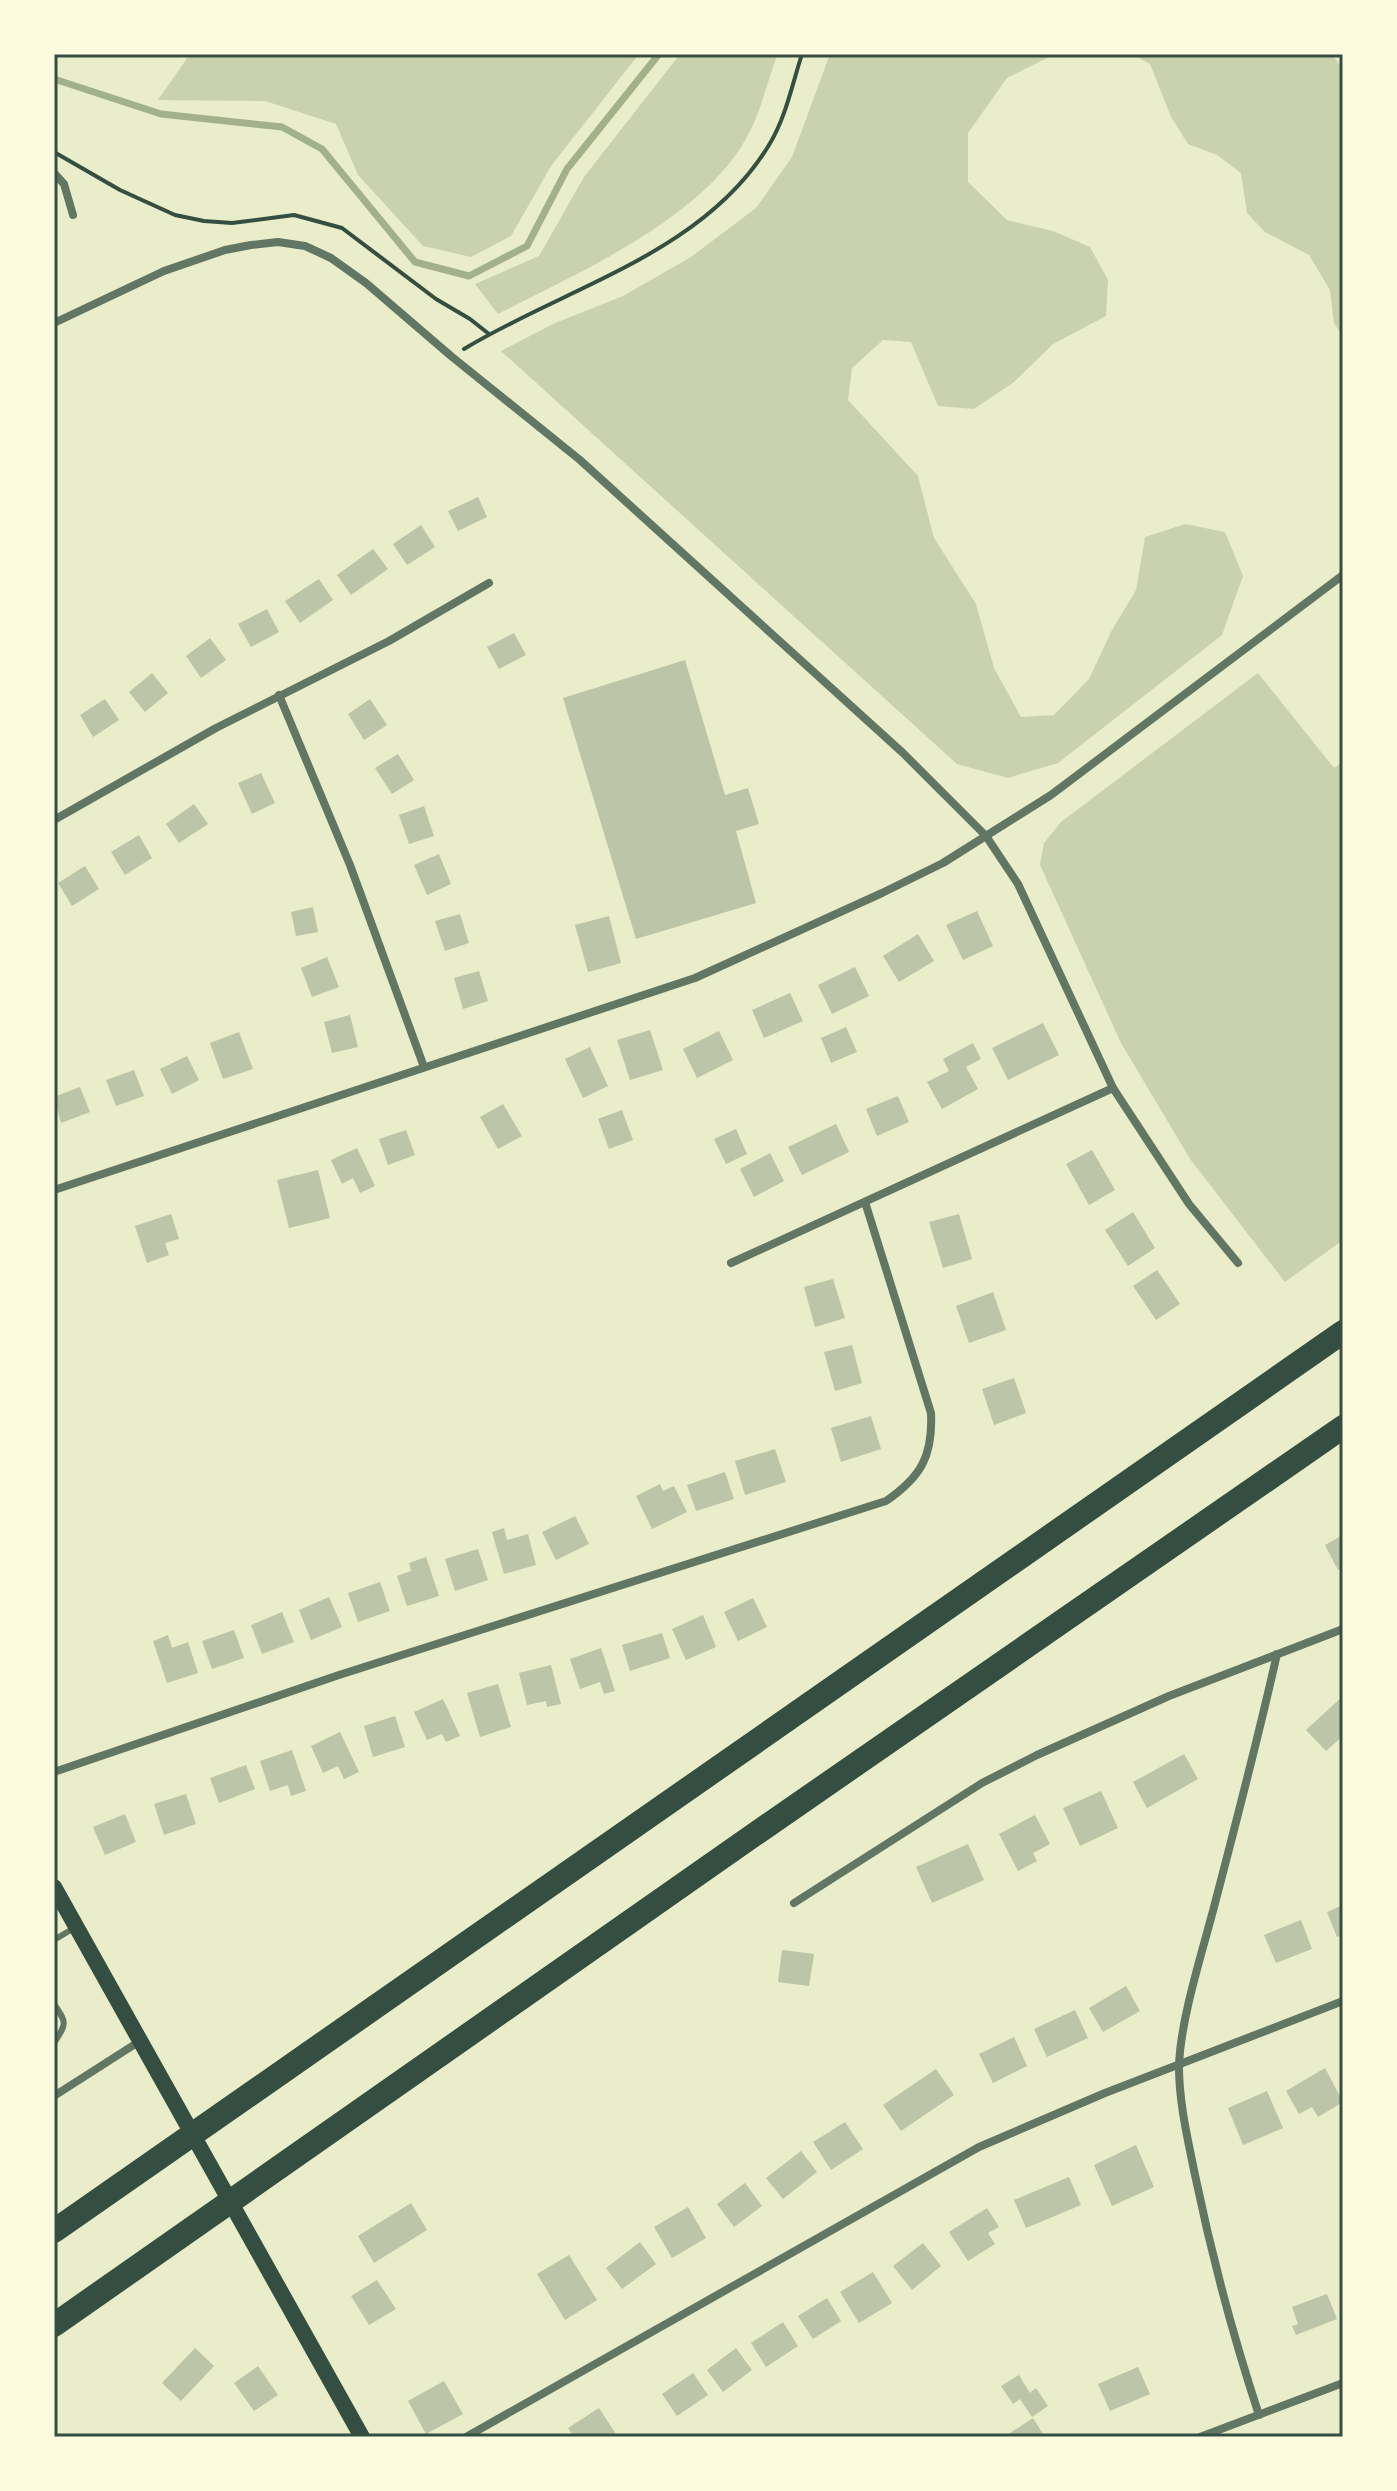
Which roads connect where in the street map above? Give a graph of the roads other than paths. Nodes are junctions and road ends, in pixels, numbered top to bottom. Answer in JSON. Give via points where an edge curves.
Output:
{"nodes":[{"id":1,"x":54,"y":173,"type":"edge"},
{"id":2,"x":73,"y":215,"type":"dead end"},
{"id":3,"x":54,"y":323,"type":"edge"},
{"id":4,"x":1343,"y":575,"type":"edge"},
{"id":5,"x":489,"y":583,"type":"dead end"},
{"id":6,"x":279,"y":695,"type":"junction"},
{"id":7,"x":54,"y":820,"type":"edge"},
{"id":8,"x":986,"y":836,"type":"junction"},
{"id":9,"x":424,"y":1067,"type":"junction"},
{"id":10,"x":1113,"y":1088,"type":"junction"},
{"id":11,"x":54,"y":1190,"type":"edge"},
{"id":12,"x":865,"y":1202,"type":"junction"},
{"id":13,"x":731,"y":1263,"type":"dead end"},
{"id":14,"x":1238,"y":1263,"type":"dead end"},
{"id":15,"x":1343,"y":1332,"type":"edge"},
{"id":16,"x":1343,"y":1427,"type":"edge"},
{"id":17,"x":1343,"y":1629,"type":"edge"},
{"id":18,"x":1277,"y":1654,"type":"junction"},
{"id":19,"x":54,"y":1772,"type":"edge"},
{"id":20,"x":54,"y":1887,"type":"edge"},
{"id":21,"x":794,"y":1903,"type":"dead end"},
{"id":22,"x":77,"y":1926,"type":"junction"},
{"id":23,"x":54,"y":1940,"type":"edge"},
{"id":24,"x":1343,"y":2001,"type":"edge"},
{"id":25,"x":54,"y":2004,"type":"edge"},
{"id":26,"x":140,"y":2041,"type":"junction"},
{"id":27,"x":54,"y":2043,"type":"edge"},
{"id":28,"x":1179,"y":2064,"type":"junction"},
{"id":29,"x":54,"y":2096,"type":"edge"},
{"id":30,"x":54,"y":2231,"type":"edge"},
{"id":31,"x":54,"y":2325,"type":"edge"},
{"id":32,"x":1343,"y":2383,"type":"edge"},
{"id":33,"x":1259,"y":2415,"type":"junction"},
{"id":34,"x":362,"y":2437,"type":"edge"},
{"id":35,"x":466,"y":2437,"type":"edge"},
{"id":36,"x":1200,"y":2437,"type":"edge"}],
"edges":[{"from":1,"to":2,"type":"street","via":[[64,184]]},
{"from":3,"to":8,"type":"street","via":[[164,271],[225,250],[278,242],[331,258],[580,460],[891,742]]},
{"from":4,"to":8,"type":"street","via":[[1051,795]]},
{"from":5,"to":6,"type":"street","via":[[389,641]]},
{"from":6,"to":7,"type":"street"},
{"from":6,"to":9,"type":"street","via":[[350,865]]},
{"from":8,"to":9,"type":"street","via":[[882,893],[695,978]]},
{"from":8,"to":10,"type":"street","via":[[1018,884]]},
{"from":9,"to":11,"type":"street"},
{"from":10,"to":12,"type":"street"},
{"from":10,"to":14,"type":"street","via":[[1189,1204]]},
{"from":12,"to":13,"type":"street"},
{"from":12,"to":19,"type":"street","via":[[931,1413],[929,1451],[907,1487],[886,1501],[354,1670]]},
{"from":15,"to":30,"type":"highway"},
{"from":16,"to":31,"type":"highway"},
{"from":17,"to":18,"type":"street"},
{"from":18,"to":21,"type":"street","via":[[1169,1696],[982,1783]]},
{"from":18,"to":28,"type":"street"},
{"from":20,"to":22,"type":"main road"},
{"from":22,"to":23,"type":"lane"},
{"from":22,"to":26,"type":"main road"},
{"from":24,"to":28,"type":"street"},
{"from":25,"to":27,"type":"lane","via":[[65,2026]]},
{"from":26,"to":29,"type":"street"},
{"from":26,"to":34,"type":"main road"},
{"from":28,"to":33,"type":"street","via":[[1205,2220]]},
{"from":28,"to":35,"type":"street","via":[[979,2147]]},
{"from":32,"to":33,"type":"street"},
{"from":33,"to":36,"type":"street"}]}
